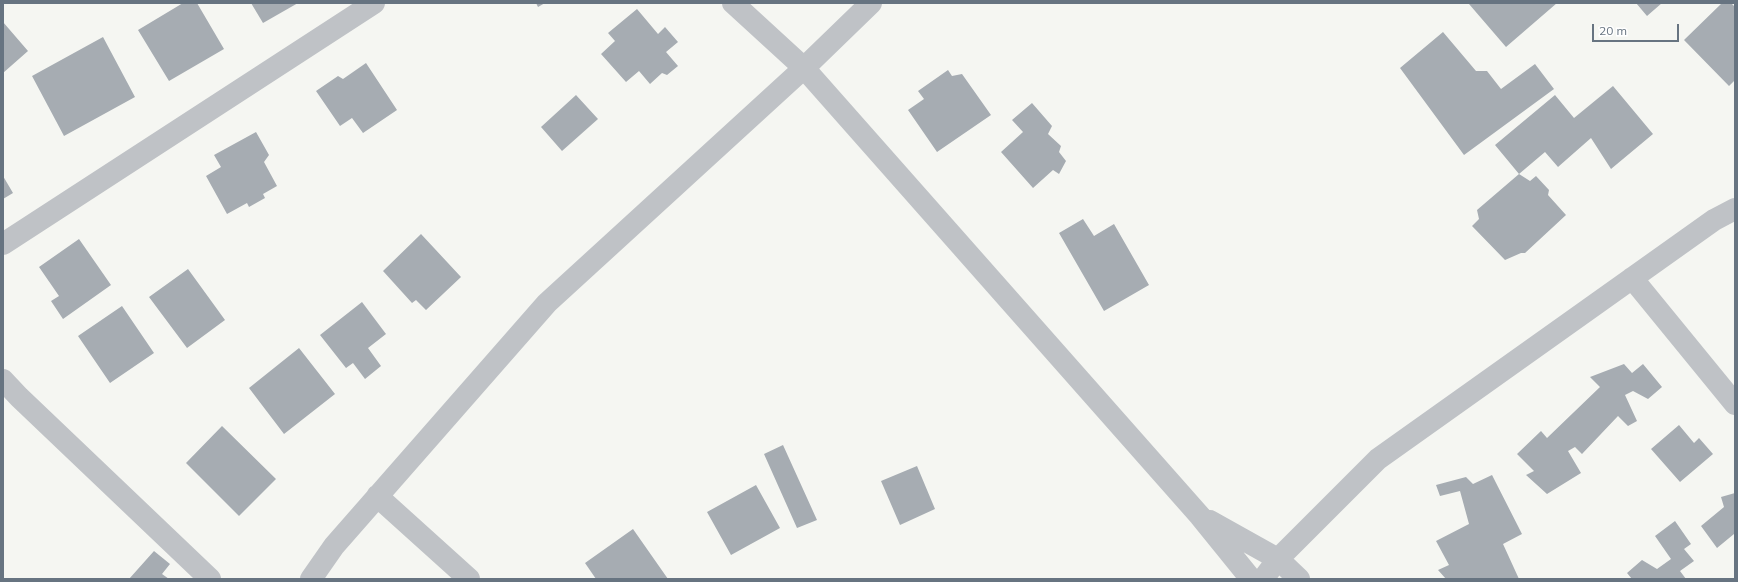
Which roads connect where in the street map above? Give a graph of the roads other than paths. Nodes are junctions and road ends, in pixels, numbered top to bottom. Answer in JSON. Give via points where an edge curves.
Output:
{"nodes":[{"id":1,"x":374,"y":3,"type":"edge"},
{"id":2,"x":733,"y":3,"type":"edge"},
{"id":3,"x":871,"y":3,"type":"edge"},
{"id":4,"x":804,"y":68,"type":"junction"},
{"id":5,"x":1735,"y":209,"type":"edge"},
{"id":6,"x":3,"y":244,"type":"edge"},
{"id":7,"x":1632,"y":278,"type":"junction"},
{"id":8,"x":3,"y":380,"type":"edge"},
{"id":9,"x":1735,"y":404,"type":"edge"},
{"id":10,"x":377,"y":496,"type":"junction"},
{"id":11,"x":1200,"y":516,"type":"junction"},
{"id":12,"x":1278,"y":559,"type":"junction"},
{"id":13,"x":210,"y":579,"type":"edge"},
{"id":14,"x":310,"y":579,"type":"edge"},
{"id":15,"x":468,"y":579,"type":"edge"},
{"id":16,"x":1251,"y":579,"type":"edge"},
{"id":17,"x":1263,"y":579,"type":"edge"},
{"id":18,"x":1299,"y":579,"type":"edge"}],
"edges":[{"from":1,"to":6,"type":"street"},
{"from":2,"to":4,"type":"street"},
{"from":3,"to":4,"type":"street"},
{"from":4,"to":10,"type":"street","via":[[547,304]]},
{"from":4,"to":11,"type":"street"},
{"from":5,"to":7,"type":"street","via":[[1714,220]]},
{"from":7,"to":9,"type":"street"},
{"from":7,"to":12,"type":"street","via":[[1378,459]]},
{"from":8,"to":13,"type":"street"},
{"from":10,"to":14,"type":"street","via":[[334,546]]},
{"from":10,"to":15,"type":"street"},
{"from":11,"to":12,"type":"street"},
{"from":11,"to":16,"type":"street"},
{"from":12,"to":17,"type":"street"},
{"from":12,"to":18,"type":"street"}]}
